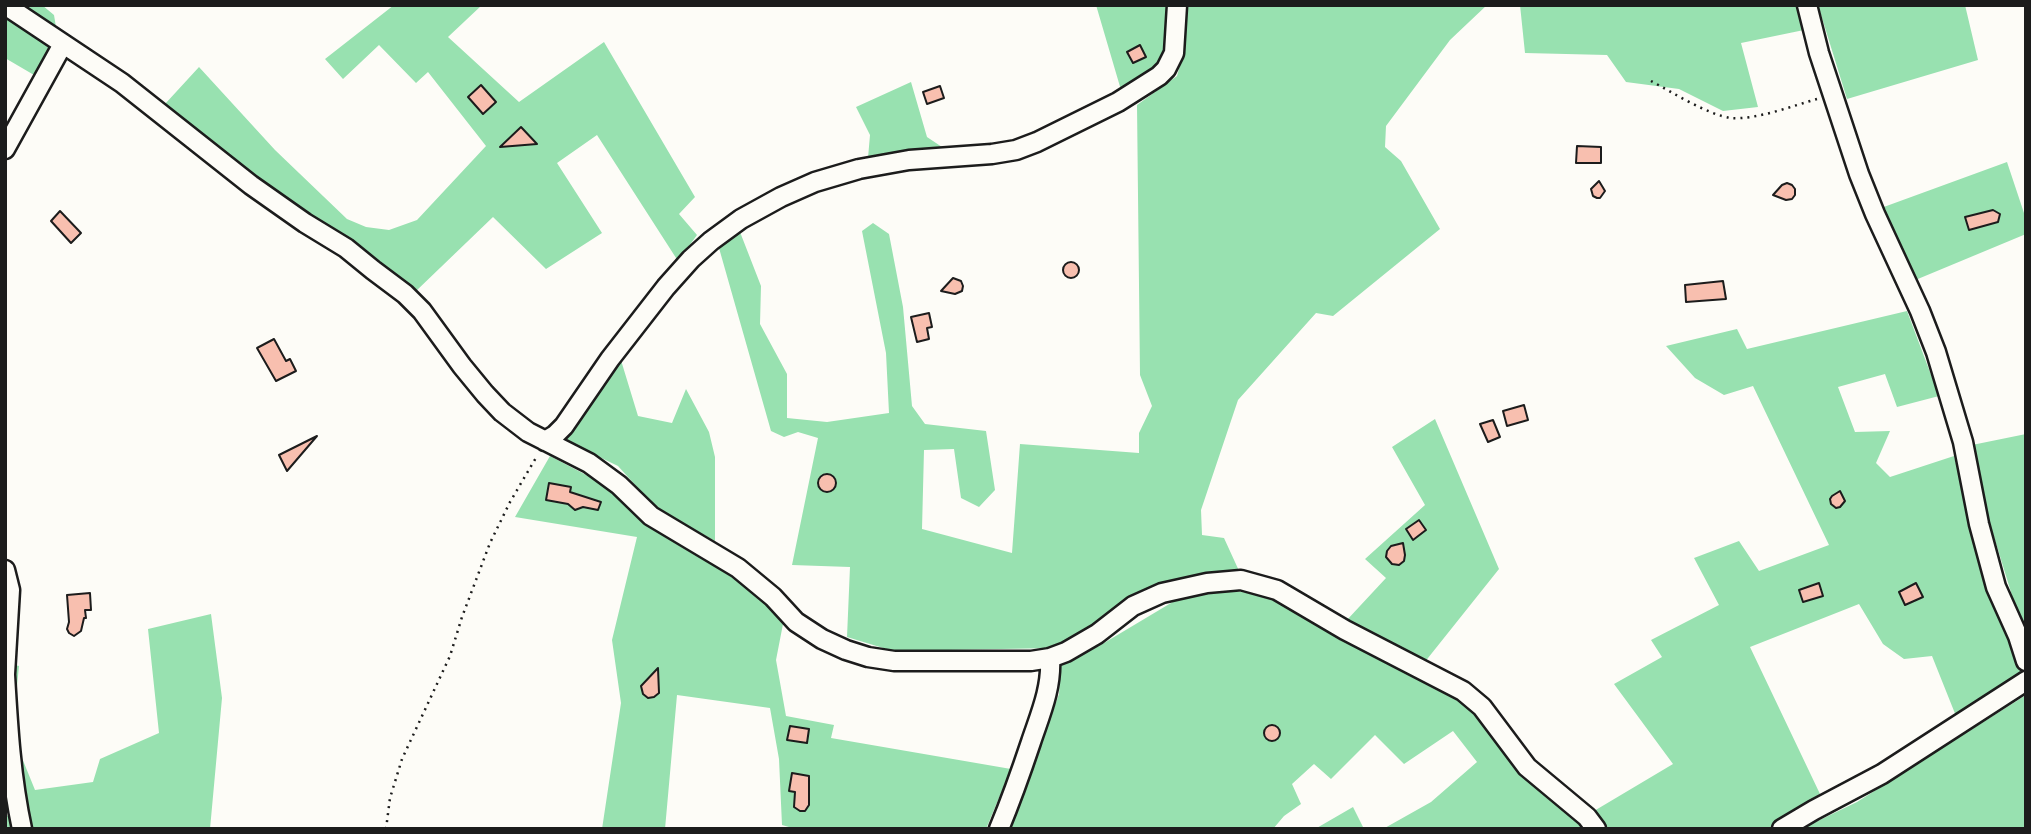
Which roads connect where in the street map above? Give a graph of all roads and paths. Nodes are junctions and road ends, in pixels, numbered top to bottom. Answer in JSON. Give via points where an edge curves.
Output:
{"nodes":[{"id":1,"x":5,"y":5,"type":"edge"},
{"id":2,"x":1177,"y":5,"type":"edge"},
{"id":3,"x":1807,"y":5,"type":"edge"},
{"id":4,"x":63,"y":44,"type":"junction"},
{"id":5,"x":1651,"y":81,"type":"dead end"},
{"id":6,"x":1833,"y":94,"type":"junction"},
{"id":7,"x":5,"y":149,"type":"edge"},
{"id":8,"x":545,"y":441,"type":"junction"},
{"id":9,"x":5,"y":570,"type":"edge"},
{"id":10,"x":1050,"y":658,"type":"junction"},
{"id":11,"x":2026,"y":661,"type":"edge"},
{"id":12,"x":5,"y":674,"type":"edge"},
{"id":13,"x":2026,"y":681,"type":"edge"},
{"id":14,"x":22,"y":829,"type":"edge"},
{"id":15,"x":386,"y":829,"type":"edge"},
{"id":16,"x":999,"y":829,"type":"edge"},
{"id":17,"x":1597,"y":829,"type":"edge"},
{"id":18,"x":1782,"y":829,"type":"edge"}],
"edges":[{"from":1,"to":4,"type":"street"},
{"from":2,"to":8,"type":"street","via":[[1174,53],[1167,69],[1118,102],[1037,142],[1016,150],[859,169],[815,182],[741,219],[691,259],[610,359],[564,426]]},
{"from":3,"to":6,"type":"street"},
{"from":4,"to":7,"type":"street"},
{"from":4,"to":8,"type":"street","via":[[404,294],[502,412]]},
{"from":5,"to":6,"type":"path","via":[[1732,118]]},
{"from":6,"to":11,"type":"street","via":[[1871,204],[1936,352],[1963,442],[1996,587]]},
{"from":8,"to":10,"type":"street","via":[[589,463],[651,516],[738,568],[796,622],[846,650],[894,661]]},
{"from":8,"to":15,"type":"path","via":[[490,543],[450,656],[402,760]]},
{"from":9,"to":12,"type":"street","via":[[10,590]]},
{"from":10,"to":16,"type":"street","via":[[1048,693]]},
{"from":10,"to":17,"type":"street","via":[[1097,634],[1133,606],[1163,593],[1241,580],[1277,590],[1463,691],[1482,707],[1527,767]]},
{"from":12,"to":14,"type":"street","via":[[8,735]]},
{"from":13,"to":18,"type":"street","via":[[1882,774]]}]}
